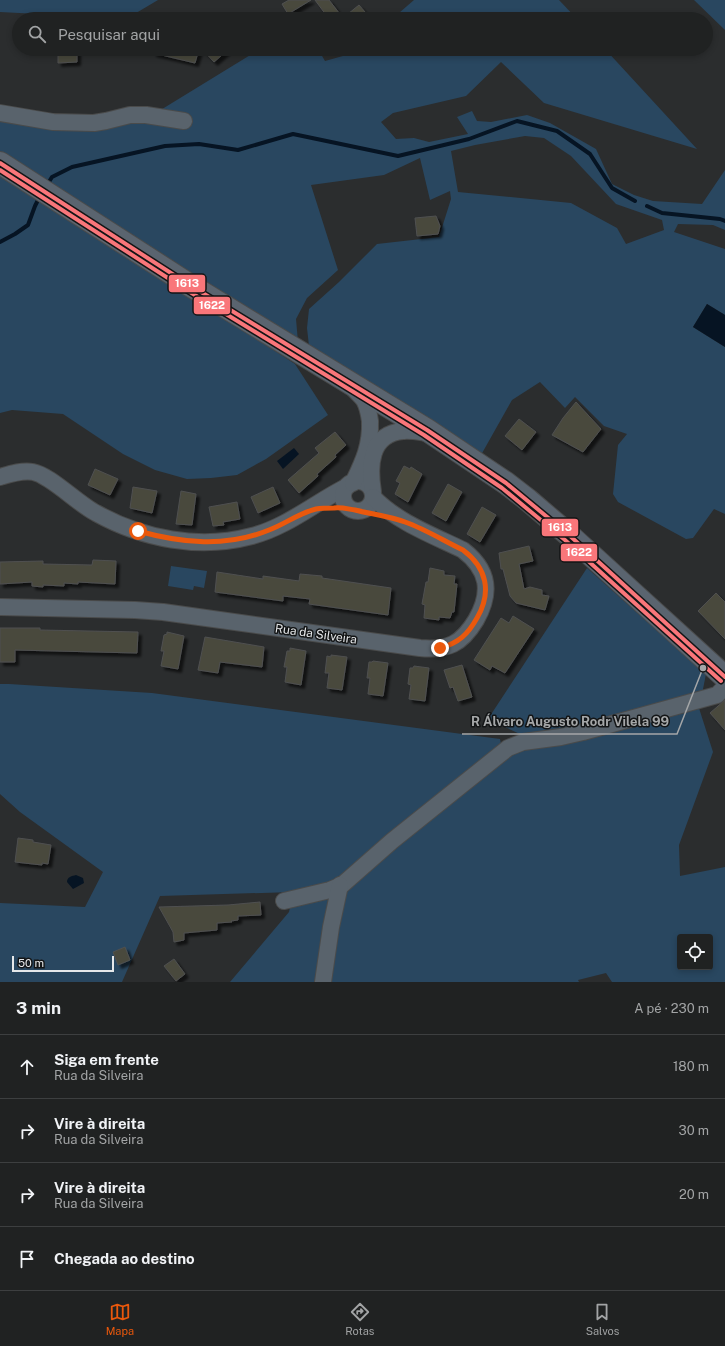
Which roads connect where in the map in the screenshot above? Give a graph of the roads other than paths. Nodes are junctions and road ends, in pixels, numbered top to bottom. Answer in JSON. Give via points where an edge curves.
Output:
{"nodes":[{"id":1,"x":0,"y":113,"type":"edge"},
{"id":2,"x":184,"y":121,"type":"dead end"},
{"id":3,"x":0,"y":164,"type":"edge"},
{"id":4,"x":348,"y":382,"type":"junction"},
{"id":5,"x":390,"y":408,"type":"junction"},
{"id":6,"x":370,"y":429,"type":"junction"},
{"id":7,"x":391,"y":433,"type":"junction"},
{"id":8,"x":432,"y":433,"type":"junction"},
{"id":9,"x":0,"y":477,"type":"edge"},
{"id":10,"x":350,"y":484,"type":"junction"},
{"id":11,"x":373,"y":495,"type":"junction"},
{"id":12,"x":356,"y":510,"type":"junction"},
{"id":13,"x":300,"y":514,"type":"junction"},
{"id":14,"x":405,"y":522,"type":"junction"},
{"id":15,"x":0,"y":607,"type":"edge"},
{"id":16,"x":725,"y":677,"type":"edge"},
{"id":17,"x":725,"y":687,"type":"edge"},
{"id":18,"x":340,"y":885,"type":"junction"},
{"id":19,"x":284,"y":901,"type":"dead end"},
{"id":20,"x":323,"y":982,"type":"edge"}],
"edges":[{"from":1,"to":2,"type":"street","via":[[53,122],[94,123],[130,115]]},
{"from":3,"to":4,"type":"main road"},
{"from":4,"to":5,"type":"main road"},
{"from":4,"to":6,"type":"street","via":[[365,401],[369,411]]},
{"from":5,"to":6,"type":"street","via":[[374,411]]},
{"from":5,"to":7,"type":"street","via":[[395,424],[395,429]]},
{"from":5,"to":8,"type":"main road"},
{"from":6,"to":10,"type":"street","via":[[364,461]]},
{"from":7,"to":8,"type":"street","via":[[403,430]]},
{"from":7,"to":11,"type":"street","via":[[375,448],[370,474]]},
{"from":8,"to":16,"type":"main road","via":[[528,500]]},
{"from":9,"to":13,"type":"street","name":"Rua da Silveira","via":[[27,472],[41,474],[82,505],[103,516],[138,531],[183,541],[219,542],[252,536],[269,531]]},
{"from":10,"to":11,"type":"street","name":"Rua da Silveira","via":[[367,484]]},
{"from":10,"to":12,"type":"street","via":[[344,494],[345,503]]},
{"from":10,"to":13,"type":"street","name":"Rua da Silveira"},
{"from":11,"to":12,"type":"street","via":[[369,506]]},
{"from":11,"to":14,"type":"street","name":"Rua da Silveira","via":[[387,510]]},
{"from":12,"to":13,"type":"street","name":"Rua da Silveira","via":[[336,507]]},
{"from":12,"to":14,"type":"street","name":"Rua da Silveira"},
{"from":14,"to":15,"type":"street","name":"Rua da Silveira","via":[[463,550],[470,555],[483,574],[486,592],[482,610],[471,628],[452,644],[431,649],[420,648],[163,612]]},
{"from":17,"to":18,"type":"street","via":[[716,695],[709,697],[583,732],[523,742],[508,748]]},
{"from":18,"to":19,"type":"street","via":[[330,890]]},
{"from":18,"to":20,"type":"street"}]}
